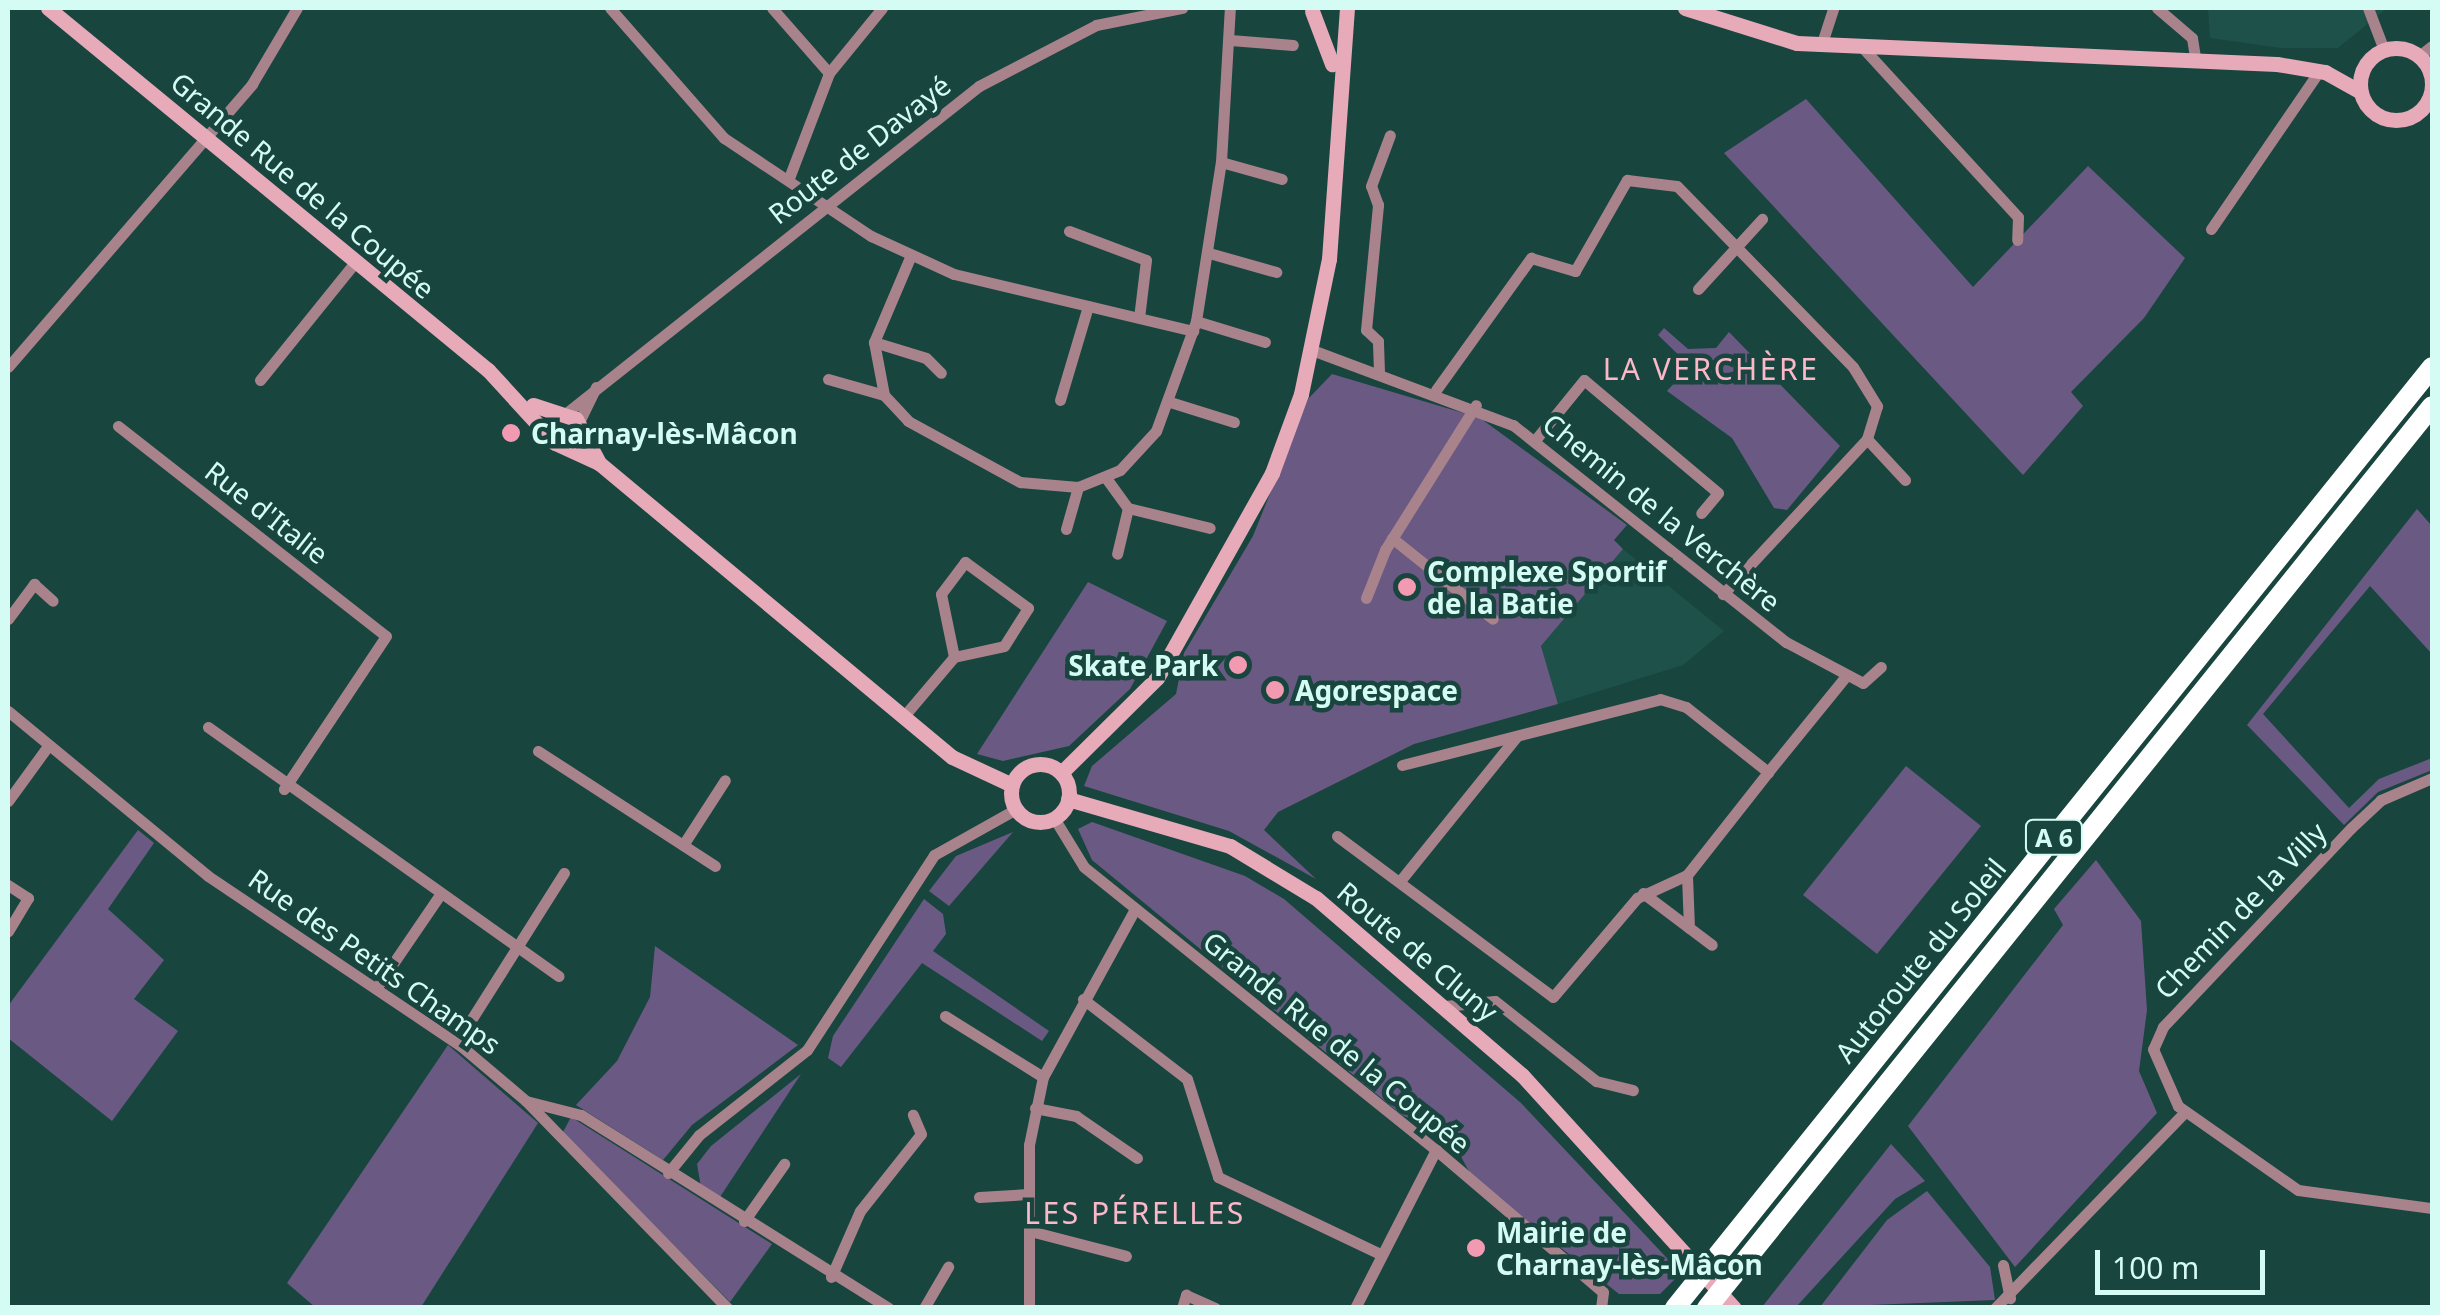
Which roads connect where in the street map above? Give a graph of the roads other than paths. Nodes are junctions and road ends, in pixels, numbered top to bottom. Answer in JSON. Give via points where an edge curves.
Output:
{"nodes":[{"id":1,"x":48,"y":8,"type":"edge"},
{"id":2,"x":297,"y":8,"type":"edge"},
{"id":3,"x":610,"y":8,"type":"edge"},
{"id":4,"x":772,"y":8,"type":"edge"},
{"id":5,"x":882,"y":8,"type":"edge"},
{"id":6,"x":1182,"y":8,"type":"edge"},
{"id":7,"x":1230,"y":8,"type":"edge"},
{"id":8,"x":1348,"y":8,"type":"edge"},
{"id":9,"x":1686,"y":8,"type":"edge"},
{"id":10,"x":1832,"y":8,"type":"edge"},
{"id":11,"x":2157,"y":8,"type":"edge"},
{"id":12,"x":2368,"y":8,"type":"edge"},
{"id":13,"x":1310,"y":9,"type":"edge"},
{"id":14,"x":1230,"y":40,"type":"junction"},
{"id":15,"x":1293,"y":45,"type":"dead end"},
{"id":16,"x":1820,"y":46,"type":"junction"},
{"id":17,"x":2432,"y":46,"type":"edge"},
{"id":18,"x":1863,"y":48,"type":"junction"},
{"id":19,"x":2384,"y":50,"type":"junction"},
{"id":20,"x":2419,"y":56,"type":"junction"},
{"id":21,"x":2194,"y":58,"type":"junction"},
{"id":22,"x":2365,"y":65,"type":"junction"},
{"id":23,"x":2322,"y":71,"type":"junction"},
{"id":24,"x":829,"y":73,"type":"junction"},
{"id":25,"x":1336,"y":77,"type":"junction"},
{"id":26,"x":2432,"y":89,"type":"edge"},
{"id":27,"x":2360,"y":92,"type":"junction"},
{"id":28,"x":1390,"y":135,"type":"dead end"},
{"id":29,"x":207,"y":138,"type":"junction"},
{"id":30,"x":1221,"y":162,"type":"junction"},
{"id":31,"x":789,"y":178,"type":"junction"},
{"id":32,"x":1282,"y":179,"type":"dead end"},
{"id":33,"x":826,"y":208,"type":"junction"},
{"id":34,"x":1762,"y":219,"type":"dead end"},
{"id":35,"x":2211,"y":229,"type":"dead end"},
{"id":36,"x":1069,"y":231,"type":"dead end"},
{"id":37,"x":2017,"y":240,"type":"dead end"},
{"id":38,"x":1738,"y":246,"type":"junction"},
{"id":39,"x":1209,"y":253,"type":"junction"},
{"id":40,"x":911,"y":255,"type":"junction"},
{"id":41,"x":356,"y":261,"type":"junction"},
{"id":42,"x":1276,"y":272,"type":"dead end"},
{"id":43,"x":1698,"y":289,"type":"dead end"},
{"id":44,"x":1088,"y":306,"type":"junction"},
{"id":45,"x":1139,"y":318,"type":"junction"},
{"id":46,"x":1194,"y":326,"type":"junction"},
{"id":47,"x":874,"y":342,"type":"junction"},
{"id":48,"x":1265,"y":342,"type":"dead end"},
{"id":49,"x":1312,"y":350,"type":"junction"},
{"id":50,"x":8,"y":367,"type":"edge"},
{"id":51,"x":2432,"y":367,"type":"edge"},
{"id":52,"x":941,"y":372,"type":"dead end"},
{"id":53,"x":1378,"y":372,"type":"junction"},
{"id":54,"x":828,"y":379,"type":"dead end"},
{"id":55,"x":260,"y":380,"type":"dead end"},
{"id":56,"x":1436,"y":390,"type":"junction"},
{"id":57,"x":884,"y":395,"type":"junction"},
{"id":58,"x":1060,"y":400,"type":"dead end"},
{"id":59,"x":1170,"y":402,"type":"junction"},
{"id":60,"x":1476,"y":405,"type":"junction"},
{"id":61,"x":2432,"y":406,"type":"edge"},
{"id":62,"x":1234,"y":422,"type":"dead end"},
{"id":63,"x":566,"y":423,"type":"junction"},
{"id":64,"x":118,"y":426,"type":"dead end"},
{"id":65,"x":1536,"y":439,"type":"junction"},
{"id":66,"x":1867,"y":440,"type":"junction"},
{"id":67,"x":567,"y":446,"type":"junction"},
{"id":68,"x":599,"y":464,"type":"junction"},
{"id":69,"x":1106,"y":478,"type":"junction"},
{"id":70,"x":1905,"y":480,"type":"dead end"},
{"id":71,"x":1078,"y":487,"type":"junction"},
{"id":72,"x":1128,"y":508,"type":"junction"},
{"id":73,"x":1701,"y":513,"type":"dead end"},
{"id":74,"x":1210,"y":528,"type":"dead end"},
{"id":75,"x":1066,"y":529,"type":"dead end"},
{"id":76,"x":1392,"y":538,"type":"junction"},
{"id":77,"x":1116,"y":554,"type":"dead end"},
{"id":78,"x":1723,"y":594,"type":"junction"},
{"id":79,"x":1366,"y":598,"type":"dead end"},
{"id":80,"x":53,"y":600,"type":"dead end"},
{"id":81,"x":8,"y":619,"type":"edge"},
{"id":82,"x":1493,"y":619,"type":"dead end"},
{"id":83,"x":954,"y":657,"type":"junction"},
{"id":84,"x":1882,"y":667,"type":"dead end"},
{"id":85,"x":1846,"y":676,"type":"junction"},
{"id":86,"x":8,"y":713,"type":"edge"},
{"id":87,"x":904,"y":716,"type":"junction"},
{"id":88,"x":208,"y":728,"type":"dead end"},
{"id":89,"x":1520,"y":733,"type":"junction"},
{"id":90,"x":48,"y":746,"type":"junction"},
{"id":91,"x":538,"y":751,"type":"dead end"},
{"id":92,"x":1402,"y":765,"type":"dead end"},
{"id":93,"x":1768,"y":772,"type":"junction"},
{"id":94,"x":1061,"y":773,"type":"junction"},
{"id":95,"x":2432,"y":778,"type":"edge"},
{"id":96,"x":724,"y":780,"type":"dead end"},
{"id":97,"x":1012,"y":785,"type":"junction"},
{"id":98,"x":284,"y":789,"type":"junction"},
{"id":99,"x":1068,"y":799,"type":"junction"},
{"id":100,"x":8,"y":801,"type":"edge"},
{"id":101,"x":1016,"y":809,"type":"junction"},
{"id":102,"x":1054,"y":818,"type":"junction"},
{"id":103,"x":1337,"y":836,"type":"dead end"},
{"id":104,"x":683,"y":845,"type":"junction"},
{"id":105,"x":715,"y":866,"type":"dead end"},
{"id":106,"x":564,"y":873,"type":"dead end"},
{"id":107,"x":1687,"y":876,"type":"junction"},
{"id":108,"x":1400,"y":881,"type":"junction"},
{"id":109,"x":8,"y":882,"type":"edge"},
{"id":110,"x":1643,"y":893,"type":"junction"},
{"id":111,"x":440,"y":896,"type":"junction"},
{"id":112,"x":1136,"y":909,"type":"junction"},
{"id":113,"x":1689,"y":928,"type":"junction"},
{"id":114,"x":8,"y":931,"type":"edge"},
{"id":115,"x":1712,"y":944,"type":"dead end"},
{"id":116,"x":516,"y":946,"type":"junction"},
{"id":117,"x":559,"y":976,"type":"dead end"},
{"id":118,"x":377,"y":987,"type":"junction"},
{"id":119,"x":1083,"y":999,"type":"junction"},
{"id":120,"x":1444,"y":1006,"type":"junction"},
{"id":121,"x":945,"y":1016,"type":"dead end"},
{"id":122,"x":471,"y":1020,"type":"dead end"},
{"id":123,"x":1044,"y":1077,"type":"junction"},
{"id":124,"x":1633,"y":1090,"type":"dead end"},
{"id":125,"x":526,"y":1100,"type":"junction"},
{"id":126,"x":1036,"y":1108,"type":"junction"},
{"id":127,"x":2185,"y":1112,"type":"junction"},
{"id":128,"x":913,"y":1115,"type":"dead end"},
{"id":129,"x":1436,"y":1150,"type":"junction"},
{"id":130,"x":1138,"y":1158,"type":"dead end"},
{"id":131,"x":784,"y":1164,"type":"dead end"},
{"id":132,"x":668,"y":1173,"type":"junction"},
{"id":133,"x":1029,"y":1194,"type":"junction"},
{"id":134,"x":979,"y":1198,"type":"dead end"},
{"id":135,"x":2432,"y":1208,"type":"edge"},
{"id":136,"x":744,"y":1222,"type":"junction"},
{"id":137,"x":1034,"y":1232,"type":"junction"},
{"id":138,"x":1380,"y":1254,"type":"junction"},
{"id":139,"x":1126,"y":1256,"type":"dead end"},
{"id":140,"x":2003,"y":1265,"type":"dead end"},
{"id":141,"x":948,"y":1267,"type":"dead end"},
{"id":142,"x":831,"y":1276,"type":"junction"},
{"id":143,"x":2010,"y":1298,"type":"junction"},
{"id":144,"x":726,"y":1308,"type":"edge"},
{"id":145,"x":889,"y":1308,"type":"edge"},
{"id":146,"x":924,"y":1308,"type":"edge"},
{"id":147,"x":1029,"y":1308,"type":"edge"},
{"id":148,"x":1182,"y":1308,"type":"edge"},
{"id":149,"x":1215,"y":1308,"type":"edge"},
{"id":150,"x":1355,"y":1308,"type":"edge"},
{"id":151,"x":1602,"y":1308,"type":"edge"},
{"id":152,"x":1675,"y":1308,"type":"edge"},
{"id":153,"x":1707,"y":1308,"type":"edge"},
{"id":154,"x":1734,"y":1308,"type":"edge"},
{"id":155,"x":1996,"y":1308,"type":"edge"}],
"edges":[{"from":1,"to":29,"type":"main road","name":"Grande Rue de la Coupée"},
{"from":2,"to":29,"type":"street"},
{"from":3,"to":31,"type":"street","via":[[713,128]]},
{"from":4,"to":24,"type":"street"},
{"from":5,"to":24,"type":"street"},
{"from":6,"to":33,"type":"street","name":"Route de Davayé","via":[[1096,25],[1021,58]]},
{"from":7,"to":14,"type":"street"},
{"from":8,"to":13,"type":"main road"},
{"from":8,"to":25,"type":"main road"},
{"from":9,"to":16,"type":"main road"},
{"from":10,"to":16,"type":"street"},
{"from":11,"to":21,"type":"street","via":[[2192,38]]},
{"from":12,"to":19,"type":"street"},
{"from":13,"to":25,"type":"main road"},
{"from":14,"to":15,"type":"street"},
{"from":14,"to":30,"type":"street"},
{"from":16,"to":18,"type":"main road"},
{"from":17,"to":20,"type":"street"},
{"from":18,"to":21,"type":"main road"},
{"from":18,"to":37,"type":"street","via":[[2018,217]]},
{"from":19,"to":20,"type":"main road"},
{"from":19,"to":22,"type":"main road"},
{"from":20,"to":26,"type":"main road"},
{"from":21,"to":23,"type":"main road"},
{"from":22,"to":23,"type":"main road"},
{"from":22,"to":27,"type":"main road"},
{"from":23,"to":27,"type":"main road"},
{"from":23,"to":35,"type":"street"},
{"from":24,"to":31,"type":"street"},
{"from":25,"to":49,"type":"main road","via":[[1335,199]]},
{"from":26,"to":27,"type":"main road","via":[[2403,120],[2381,117]]},
{"from":28,"to":53,"type":"street","via":[[1371,186],[1378,205],[1366,330],[1378,341]]},
{"from":29,"to":41,"type":"main road","name":"Grande Rue de la Coupée"},
{"from":29,"to":50,"type":"street"},
{"from":30,"to":32,"type":"street"},
{"from":30,"to":39,"type":"street"},
{"from":31,"to":33,"type":"street"},
{"from":33,"to":40,"type":"street"},
{"from":33,"to":63,"type":"street","name":"Route de Davayé","via":[[596,387]]},
{"from":34,"to":38,"type":"street"},
{"from":36,"to":45,"type":"street","via":[[1146,260]]},
{"from":38,"to":43,"type":"street"},
{"from":38,"to":56,"type":"street","via":[[1677,186],[1627,180],[1575,272],[1531,258]]},
{"from":38,"to":66,"type":"street","via":[[1869,387],[1877,406]]},
{"from":39,"to":42,"type":"street"},
{"from":39,"to":46,"type":"street"},
{"from":40,"to":44,"type":"street"},
{"from":40,"to":47,"type":"street"},
{"from":41,"to":55,"type":"street"},
{"from":41,"to":63,"type":"main road","name":"Grande Rue de la Coupée","via":[[525,402]]},
{"from":44,"to":45,"type":"street"},
{"from":44,"to":58,"type":"street"},
{"from":45,"to":46,"type":"street"},
{"from":46,"to":48,"type":"street"},
{"from":46,"to":59,"type":"street"},
{"from":47,"to":52,"type":"street","via":[[926,358]]},
{"from":47,"to":57,"type":"street"},
{"from":49,"to":53,"type":"street","name":"Chemin de la Verchère"},
{"from":49,"to":94,"type":"main road","via":[[1272,473],[1209,595],[1136,706]]},
{"from":51,"to":152,"type":"highway","name":"Autoroute du Soleil","number":"A 6"},
{"from":53,"to":56,"type":"street","name":"Chemin de la Verchère"},
{"from":54,"to":57,"type":"street"},
{"from":56,"to":60,"type":"street","name":"Chemin de la Verchère"},
{"from":57,"to":71,"type":"street","via":[[973,462],[1020,482]]},
{"from":59,"to":62,"type":"street"},
{"from":59,"to":69,"type":"street","via":[[1140,452]]},
{"from":60,"to":65,"type":"street","name":"Chemin de la Verchère"},
{"from":60,"to":76,"type":"street"},
{"from":61,"to":153,"type":"highway","name":"Autoroute du Soleil","number":"A 6"},
{"from":63,"to":67,"type":"main road","name":"Grande Rue de la Coupée"},
{"from":63,"to":67,"type":"main road"},
{"from":63,"to":68,"type":"main road","name":"Grande Rue de la Coupée"},
{"from":64,"to":98,"type":"street","name":"Rue d'Italie","via":[[386,636]]},
{"from":65,"to":73,"type":"street","via":[[1584,380],[1718,494]]},
{"from":65,"to":78,"type":"street","name":"Chemin de la Verchère"},
{"from":66,"to":70,"type":"street"},
{"from":66,"to":78,"type":"street"},
{"from":67,"to":68,"type":"main road","name":"Grande Rue de la Coupée"},
{"from":68,"to":87,"type":"main road","name":"Grande Rue de la Coupée"},
{"from":69,"to":71,"type":"street"},
{"from":69,"to":72,"type":"street"},
{"from":71,"to":75,"type":"street"},
{"from":72,"to":74,"type":"street"},
{"from":72,"to":77,"type":"street"},
{"from":76,"to":79,"type":"street"},
{"from":76,"to":82,"type":"street"},
{"from":78,"to":85,"type":"street","name":"Chemin de la Verchère"},
{"from":80,"to":81,"type":"street","via":[[34,584]]},
{"from":83,"to":83,"type":"street","via":[[1004,646],[1028,608],[965,562],[941,594]]},
{"from":83,"to":87,"type":"street"},
{"from":84,"to":85,"type":"street","name":"Chemin de la Verchère","via":[[1863,682]]},
{"from":85,"to":93,"type":"street"},
{"from":86,"to":90,"type":"street","name":"Rue des Petits Champs"},
{"from":87,"to":97,"type":"main road","name":"Grande Rue de la Coupée","via":[[966,767]]},
{"from":88,"to":98,"type":"street"},
{"from":89,"to":92,"type":"street"},
{"from":89,"to":93,"type":"street","via":[[1673,700]]},
{"from":89,"to":108,"type":"street"},
{"from":90,"to":100,"type":"street"},
{"from":90,"to":118,"type":"street","name":"Rue des Petits Champs","via":[[208,876]]},
{"from":91,"to":104,"type":"street"},
{"from":93,"to":107,"type":"street"},
{"from":94,"to":97,"type":"main road","via":[[1031,765]]},
{"from":94,"to":99,"type":"main road"},
{"from":95,"to":127,"type":"street","name":"Chemin de la Villy","via":[[2381,800],[2162,1027],[2156,1066]]},
{"from":96,"to":104,"type":"street"},
{"from":97,"to":101,"type":"main road"},
{"from":98,"to":111,"type":"street"},
{"from":99,"to":102,"type":"main road"},
{"from":99,"to":120,"type":"main road","name":"Route de Cluny","via":[[1230,846],[1316,898]]},
{"from":101,"to":102,"type":"main road","via":[[1038,822]]},
{"from":101,"to":132,"type":"street","via":[[934,854],[807,1050],[699,1134]]},
{"from":102,"to":112,"type":"street","name":"Grande Rue de la Coupée","via":[[1069,850]]},
{"from":103,"to":108,"type":"street"},
{"from":104,"to":105,"type":"street"},
{"from":106,"to":116,"type":"street"},
{"from":107,"to":110,"type":"street"},
{"from":107,"to":113,"type":"street"},
{"from":108,"to":110,"type":"street","via":[[1553,997]]},
{"from":109,"to":114,"type":"street","via":[[28,898]]},
{"from":110,"to":113,"type":"street"},
{"from":111,"to":116,"type":"street"},
{"from":111,"to":118,"type":"street"},
{"from":112,"to":119,"type":"street"},
{"from":112,"to":129,"type":"street","name":"Grande Rue de la Coupée"},
{"from":113,"to":115,"type":"street"},
{"from":116,"to":117,"type":"street"},
{"from":116,"to":122,"type":"street"},
{"from":118,"to":125,"type":"street","name":"Rue des Petits Champs"},
{"from":119,"to":123,"type":"street"},
{"from":119,"to":138,"type":"street","via":[[1186,1079],[1218,1177]]},
{"from":120,"to":124,"type":"street","via":[[1495,1002],[1596,1081]]},
{"from":120,"to":154,"type":"main road","name":"Route de Cluny","via":[[1586,1140]]},
{"from":121,"to":123,"type":"street"},
{"from":123,"to":126,"type":"street"},
{"from":125,"to":132,"type":"street","name":"Rue des Petits Champs","via":[[581,1115]]},
{"from":125,"to":144,"type":"street"},
{"from":126,"to":130,"type":"street","via":[[1076,1116]]},
{"from":126,"to":133,"type":"street"},
{"from":127,"to":135,"type":"street","via":[[2322,1199]]},
{"from":127,"to":143,"type":"street"},
{"from":128,"to":142,"type":"street","via":[[921,1134],[860,1212]]},
{"from":129,"to":138,"type":"street"},
{"from":129,"to":151,"type":"street","name":"Grande Rue de la Coupée","via":[[1602,1292]]},
{"from":131,"to":136,"type":"street"},
{"from":132,"to":136,"type":"street","name":"Rue des Petits Champs"},
{"from":133,"to":134,"type":"street"},
{"from":133,"to":137,"type":"street"},
{"from":136,"to":142,"type":"street","name":"Rue des Petits Champs"},
{"from":137,"to":139,"type":"street"},
{"from":137,"to":147,"type":"street"},
{"from":138,"to":150,"type":"street"},
{"from":140,"to":143,"type":"street"},
{"from":141,"to":146,"type":"street"},
{"from":142,"to":145,"type":"street","name":"Rue des Petits Champs"},
{"from":143,"to":155,"type":"street"},
{"from":148,"to":149,"type":"street","via":[[1186,1295]]}]}
